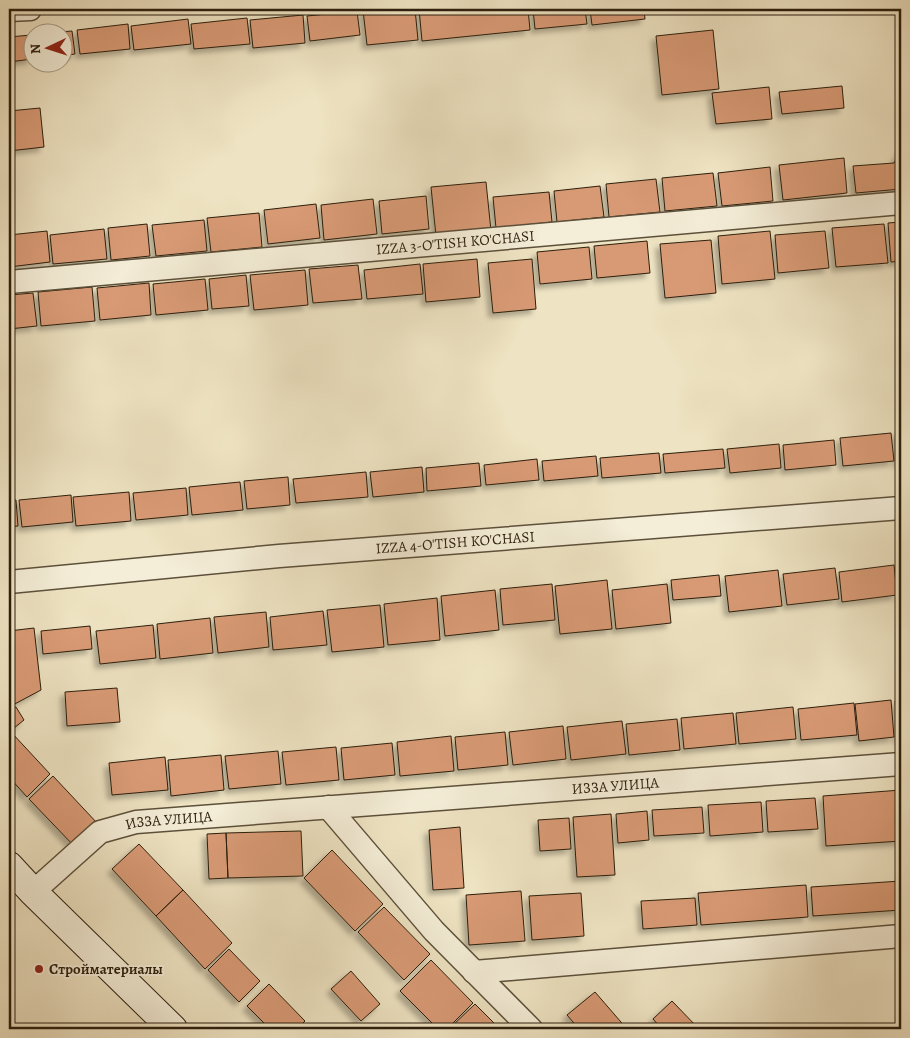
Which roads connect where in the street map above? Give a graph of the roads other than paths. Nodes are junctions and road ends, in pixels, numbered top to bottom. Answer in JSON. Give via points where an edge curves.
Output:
{"nodes":[{"id":1,"x":30,"y":9,"type":"edge"},
{"id":2,"x":9,"y":10,"type":"edge"},
{"id":3,"x":901,"y":203,"type":"edge"},
{"id":4,"x":9,"y":282,"type":"edge"},
{"id":5,"x":901,"y":508,"type":"edge"},
{"id":6,"x":9,"y":582,"type":"edge"},
{"id":7,"x":901,"y":764,"type":"edge"},
{"id":8,"x":328,"y":807,"type":"junction"},
{"id":9,"x":9,"y":866,"type":"edge"},
{"id":10,"x":33,"y":892,"type":"junction"},
{"id":11,"x":901,"y":936,"type":"edge"},
{"id":12,"x":474,"y":972,"type":"junction"},
{"id":13,"x":173,"y":1029,"type":"edge"},
{"id":14,"x":531,"y":1029,"type":"edge"}],
"edges":[{"from":1,"to":2,"type":"street"},
{"from":3,"to":4,"type":"street","name":"IZZA 3-O'TISH KO'CHASI"},
{"from":5,"to":6,"type":"street","name":"IZZA 4-O'TISH KO'CHASI","via":[[279,556]]},
{"from":7,"to":8,"type":"street","name":"ИЗЗА УЛИЦА"},
{"from":8,"to":10,"type":"street","name":"ИЗЗА УЛИЦА","via":[[136,822],[109,829],[100,832]]},
{"from":8,"to":12,"type":"street"},
{"from":9,"to":10,"type":"main road"},
{"from":10,"to":13,"type":"main road"},
{"from":11,"to":12,"type":"street"},
{"from":12,"to":14,"type":"street"}]}
